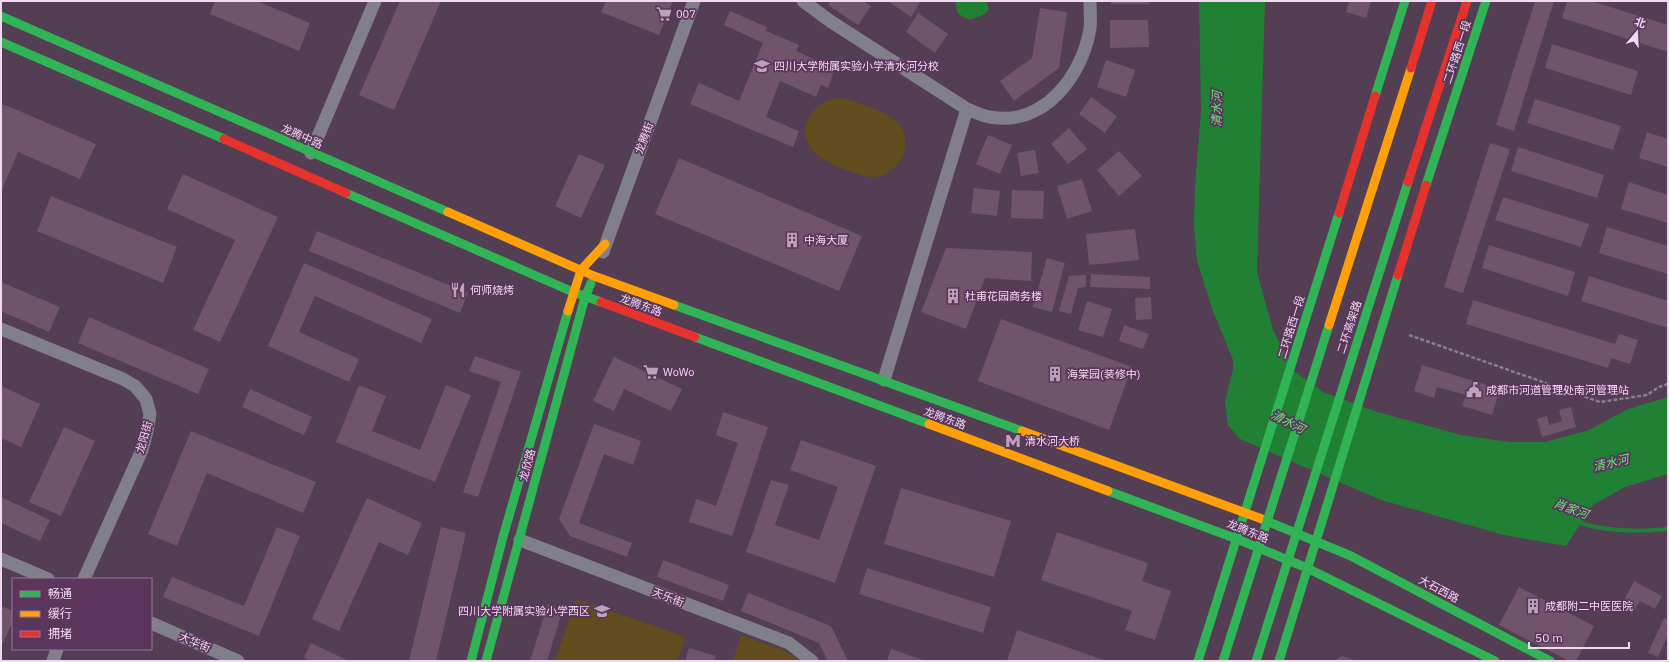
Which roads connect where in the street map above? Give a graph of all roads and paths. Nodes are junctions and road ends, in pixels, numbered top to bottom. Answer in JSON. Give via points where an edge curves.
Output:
{"nodes":[{"id":1,"x":375,"y":1,"type":"edge"},
{"id":2,"x":694,"y":1,"type":"edge"},
{"id":3,"x":803,"y":1,"type":"edge"},
{"id":4,"x":1090,"y":1,"type":"edge"},
{"id":5,"x":1405,"y":1,"type":"edge"},
{"id":6,"x":1432,"y":1,"type":"edge"},
{"id":7,"x":1467,"y":1,"type":"edge"},
{"id":8,"x":1486,"y":1,"type":"edge"},
{"id":9,"x":1,"y":16,"type":"edge"},
{"id":10,"x":1,"y":42,"type":"edge"},
{"id":11,"x":967,"y":109,"type":"junction"},
{"id":12,"x":310,"y":153,"type":"junction"},
{"id":13,"x":606,"y":244,"type":"junction"},
{"id":14,"x":581,"y":270,"type":"junction"},
{"id":15,"x":594,"y":276,"type":"junction"},
{"id":16,"x":573,"y":292,"type":"junction"},
{"id":17,"x":585,"y":297,"type":"junction"},
{"id":18,"x":1,"y":329,"type":"edge"},
{"id":19,"x":1408,"y":335,"type":"dead end"},
{"id":20,"x":884,"y":380,"type":"junction"},
{"id":21,"x":1668,"y":384,"type":"edge"},
{"id":22,"x":1245,"y":512,"type":"junction"},
{"id":23,"x":1237,"y":539,"type":"junction"},
{"id":24,"x":520,"y":540,"type":"junction"},
{"id":25,"x":1316,"y":540,"type":"junction"},
{"id":26,"x":1,"y":559,"type":"edge"},
{"id":27,"x":1307,"y":568,"type":"junction"},
{"id":28,"x":46,"y":578,"type":"edge"},
{"id":29,"x":84,"y":578,"type":"edge"},
{"id":30,"x":152,"y":623,"type":"edge"},
{"id":31,"x":57,"y":650,"type":"edge"},
{"id":32,"x":53,"y":661,"type":"edge"},
{"id":33,"x":238,"y":661,"type":"edge"},
{"id":34,"x":471,"y":661,"type":"edge"},
{"id":35,"x":486,"y":661,"type":"edge"},
{"id":36,"x":812,"y":661,"type":"edge"},
{"id":37,"x":1198,"y":661,"type":"edge"},
{"id":38,"x":1223,"y":661,"type":"edge"},
{"id":39,"x":1256,"y":661,"type":"edge"},
{"id":40,"x":1279,"y":661,"type":"edge"},
{"id":41,"x":1495,"y":661,"type":"edge"},
{"id":42,"x":1550,"y":661,"type":"edge"}],
"edges":[{"from":1,"to":12,"type":"street"},
{"from":2,"to":13,"type":"street","name":"龙腾街"},
{"from":3,"to":11,"type":"street"},
{"from":4,"to":11,"type":"street","via":[[1090,28],[1083,53],[1058,96],[1028,114],[1011,118],[990,117]]},
{"from":5,"to":22,"type":"main road","name":"二环路西一段"},
{"from":6,"to":38,"type":"main road","name":"二环高架路","bridge":true},
{"from":7,"to":39,"type":"main road","name":"二环高架路","bridge":true,"via":[[1306,498]]},
{"from":8,"to":25,"type":"main road","name":"二环路西一段"},
{"from":9,"to":12,"type":"main road","name":"龙腾中路"},
{"from":10,"to":16,"type":"main road"},
{"from":11,"to":20,"type":"street"},
{"from":12,"to":14,"type":"main road","name":"龙腾中路"},
{"from":13,"to":14,"type":"main road"},
{"from":13,"to":15,"type":"street","name":"龙腾街"},
{"from":14,"to":15,"type":"main road","name":"龙腾中路"},
{"from":14,"to":16,"type":"main road"},
{"from":15,"to":17,"type":"main road","name":"龙欣路"},
{"from":15,"to":20,"type":"main road","name":"龙腾东路"},
{"from":16,"to":17,"type":"main road","name":"龙腾东路"},
{"from":16,"to":34,"type":"main road","via":[[503,536]]},
{"from":17,"to":23,"type":"main road","name":"龙腾东路"},
{"from":17,"to":24,"type":"main road","name":"龙欣路"},
{"from":18,"to":29,"type":"street","name":"龙阳街","via":[[123,379],[135,386],[146,399],[150,414],[142,450]]},
{"from":19,"to":21,"type":"path","via":[[1600,402],[1647,395]]},
{"from":20,"to":22,"type":"main road","name":"龙腾东路"},
{"from":22,"to":23,"type":"main road","name":"二环路西一段"},
{"from":22,"to":25,"type":"main road","name":"龙腾东路"},
{"from":23,"to":27,"type":"main road","name":"龙腾东路"},
{"from":23,"to":37,"type":"main road","name":"二环路西一段"},
{"from":24,"to":35,"type":"main road","name":"龙欣路"},
{"from":24,"to":36,"type":"street","name":"天乐街","via":[[789,643]]},
{"from":25,"to":27,"type":"main road","name":"二环路西一段"},
{"from":25,"to":42,"type":"main road","name":"大石西路"},
{"from":26,"to":28,"type":"street"},
{"from":27,"to":40,"type":"main road","name":"二环路西一段"},
{"from":27,"to":41,"type":"main road"},
{"from":30,"to":33,"type":"street","name":"大华街"},
{"from":31,"to":32,"type":"street"}]}
